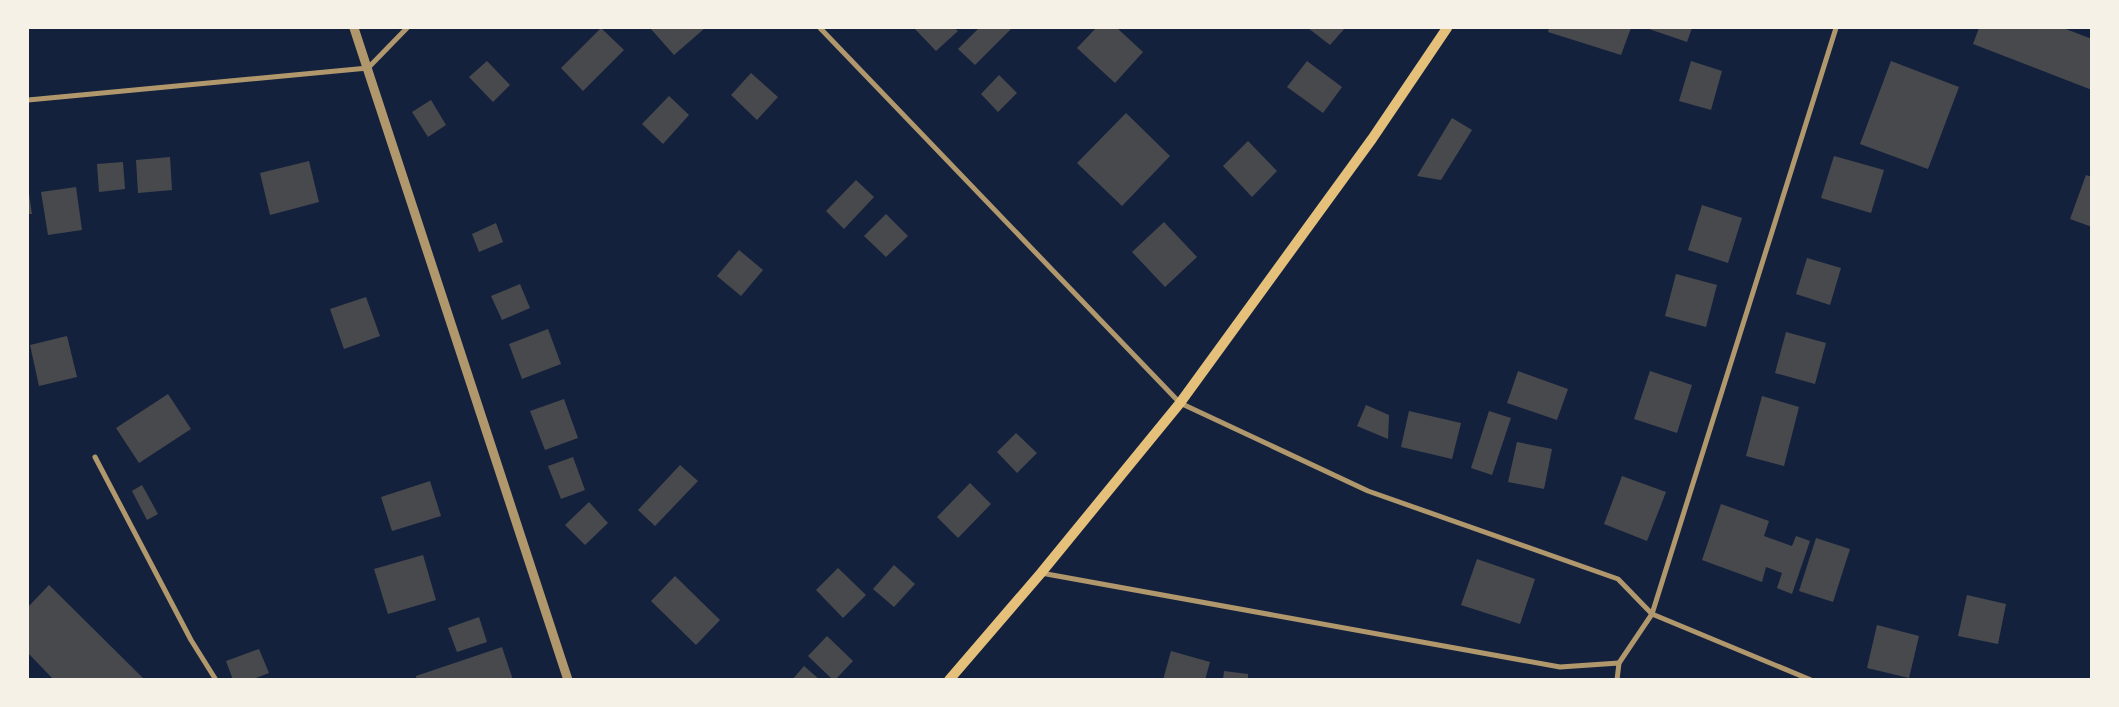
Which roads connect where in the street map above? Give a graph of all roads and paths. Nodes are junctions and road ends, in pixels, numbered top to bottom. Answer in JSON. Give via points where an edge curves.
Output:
{"nodes":[{"id":1,"x":354,"y":28,"type":"edge"},
{"id":2,"x":407,"y":28,"type":"edge"},
{"id":3,"x":820,"y":28,"type":"edge"},
{"id":4,"x":1447,"y":28,"type":"edge"},
{"id":5,"x":1836,"y":28,"type":"edge"},
{"id":6,"x":368,"y":68,"type":"junction"},
{"id":7,"x":28,"y":100,"type":"edge"},
{"id":8,"x":1180,"y":403,"type":"junction"},
{"id":9,"x":95,"y":457,"type":"dead end"},
{"id":10,"x":1041,"y":573,"type":"junction"},
{"id":11,"x":1652,"y":614,"type":"junction"},
{"id":12,"x":1619,"y":663,"type":"junction"},
{"id":13,"x":216,"y":680,"type":"edge"},
{"id":14,"x":568,"y":680,"type":"edge"},
{"id":15,"x":949,"y":680,"type":"edge"},
{"id":16,"x":1617,"y":680,"type":"edge"},
{"id":17,"x":1811,"y":680,"type":"edge"}],
"edges":[{"from":1,"to":6,"type":"street"},
{"from":2,"to":6,"type":"street"},
{"from":3,"to":8,"type":"street"},
{"from":4,"to":8,"type":"main road","via":[[1372,139]]},
{"from":5,"to":11,"type":"street"},
{"from":6,"to":7,"type":"street"},
{"from":6,"to":14,"type":"street"},
{"from":8,"to":10,"type":"main road"},
{"from":8,"to":11,"type":"street","via":[[1368,491],[1618,579]]},
{"from":9,"to":13,"type":"street","via":[[191,640]]},
{"from":10,"to":12,"type":"street","via":[[1560,666]]},
{"from":10,"to":15,"type":"main road"},
{"from":11,"to":12,"type":"street"},
{"from":11,"to":17,"type":"street"},
{"from":12,"to":16,"type":"street"}]}
